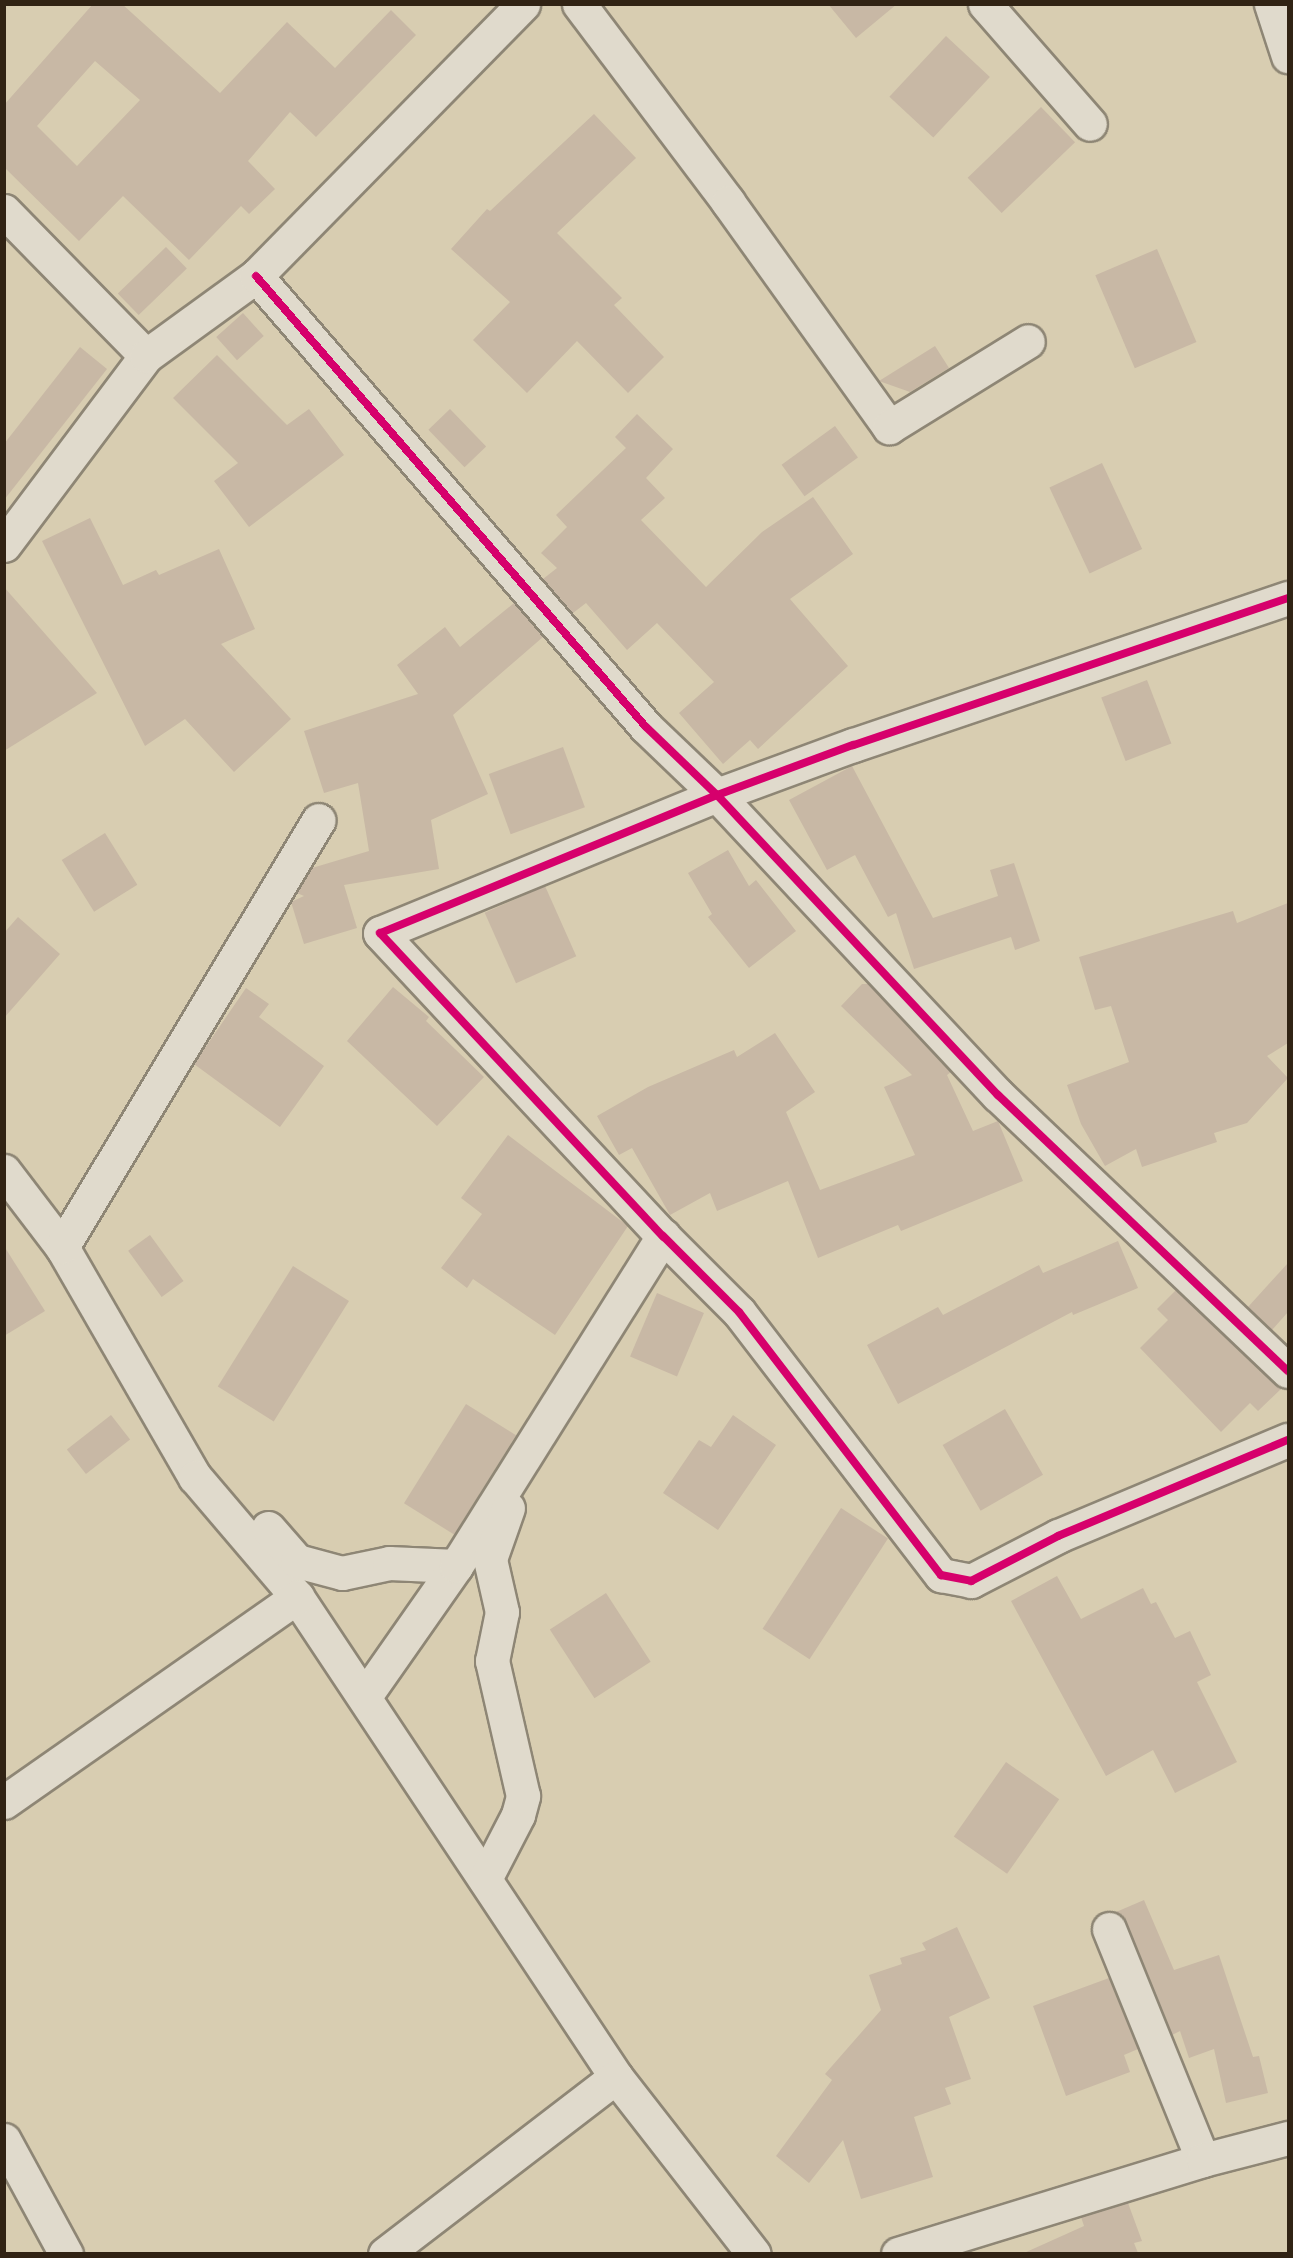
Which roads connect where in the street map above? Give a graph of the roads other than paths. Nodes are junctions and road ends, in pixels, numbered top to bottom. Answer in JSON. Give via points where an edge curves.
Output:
{"nodes":[{"id":1,"x":523,"y":4,"type":"edge"},
{"id":2,"x":579,"y":4,"type":"edge"},
{"id":3,"x":985,"y":4,"type":"edge"},
{"id":4,"x":1271,"y":4,"type":"edge"},
{"id":5,"x":1288,"y":56,"type":"edge"},
{"id":6,"x":1090,"y":124,"type":"dead end"},
{"id":7,"x":4,"y":210,"type":"edge"},
{"id":8,"x":256,"y":276,"type":"junction"},
{"id":9,"x":1028,"y":341,"type":"dead end"},
{"id":10,"x":146,"y":356,"type":"junction"},
{"id":11,"x":4,"y":545,"type":"edge"},
{"id":12,"x":1288,"y":598,"type":"edge"},
{"id":13,"x":717,"y":795,"type":"junction"},
{"id":14,"x":319,"y":820,"type":"dead end"},
{"id":15,"x":4,"y":1171,"type":"edge"},
{"id":16,"x":663,"y":1236,"type":"junction"},
{"id":17,"x":62,"y":1247,"type":"junction"},
{"id":18,"x":1288,"y":1371,"type":"edge"},
{"id":19,"x":1288,"y":1440,"type":"edge"},
{"id":20,"x":526,"y":1455,"type":"junction"},
{"id":21,"x":195,"y":1477,"type":"junction"},
{"id":22,"x":456,"y":1566,"type":"junction"},
{"id":23,"x":297,"y":1597,"type":"junction"},
{"id":24,"x":365,"y":1696,"type":"junction"},
{"id":25,"x":4,"y":1802,"type":"edge"},
{"id":26,"x":485,"y":1879,"type":"junction"},
{"id":27,"x":1108,"y":1929,"type":"dead end"},
{"id":28,"x":616,"y":2077,"type":"junction"},
{"id":29,"x":1288,"y":2138,"type":"edge"},
{"id":30,"x":4,"y":2140,"type":"edge"},
{"id":31,"x":1203,"y":2160,"type":"junction"},
{"id":32,"x":66,"y":2253,"type":"edge"},
{"id":33,"x":385,"y":2253,"type":"edge"},
{"id":34,"x":754,"y":2253,"type":"edge"},
{"id":35,"x":898,"y":2253,"type":"edge"}],
"edges":[{"from":1,"to":8,"type":"street"},
{"from":2,"to":9,"type":"street","via":[[728,202],[889,427]]},
{"from":3,"to":6,"type":"street"},
{"from":4,"to":5,"type":"street"},
{"from":7,"to":10,"type":"street"},
{"from":8,"to":10,"type":"street"},
{"from":8,"to":13,"type":"street","via":[[646,727]]},
{"from":10,"to":11,"type":"street"},
{"from":12,"to":13,"type":"street"},
{"from":13,"to":16,"type":"street","via":[[380,933]]},
{"from":13,"to":18,"type":"street","via":[[998,1095]]},
{"from":14,"to":17,"type":"street"},
{"from":15,"to":17,"type":"street"},
{"from":16,"to":19,"type":"street","via":[[739,1312],[941,1575],[971,1581],[1058,1536]]},
{"from":16,"to":20,"type":"street"},
{"from":17,"to":21,"type":"street"},
{"from":20,"to":22,"type":"street"},
{"from":20,"to":26,"type":"street","via":[[490,1559],[502,1612],[492,1661],[523,1796],[518,1815]]},
{"from":21,"to":22,"type":"street","via":[[222,1482],[297,1561],[342,1574],[389,1563]]},
{"from":21,"to":23,"type":"street"},
{"from":22,"to":24,"type":"street"},
{"from":23,"to":24,"type":"street"},
{"from":23,"to":25,"type":"street"},
{"from":24,"to":26,"type":"street"},
{"from":26,"to":28,"type":"street"},
{"from":27,"to":31,"type":"street"},
{"from":28,"to":33,"type":"street"},
{"from":28,"to":34,"type":"street"},
{"from":29,"to":31,"type":"street"},
{"from":30,"to":32,"type":"street"},
{"from":31,"to":35,"type":"street"}]}
